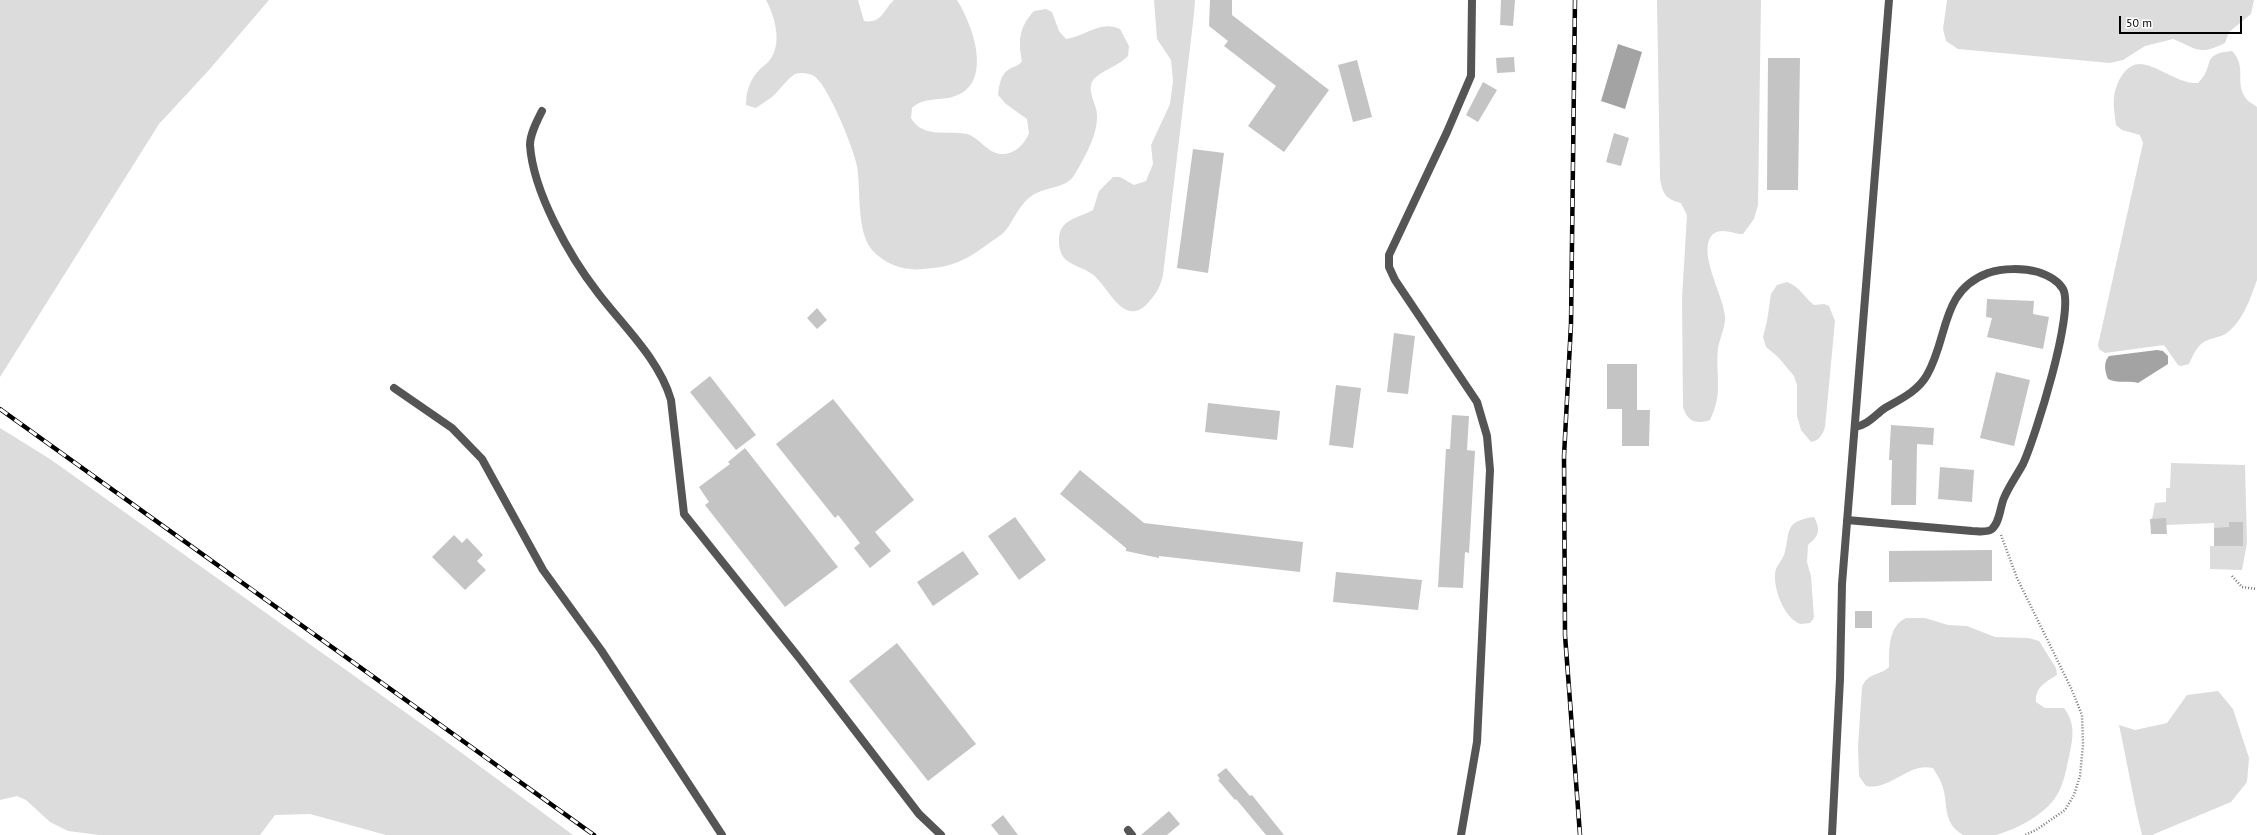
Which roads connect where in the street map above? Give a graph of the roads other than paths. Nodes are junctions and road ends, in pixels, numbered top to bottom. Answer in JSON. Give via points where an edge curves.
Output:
{"nodes":[{"id":1,"x":1472,"y":0,"type":"edge"},
{"id":2,"x":1889,"y":0,"type":"edge"},
{"id":3,"x":542,"y":111,"type":"dead end"},
{"id":4,"x":394,"y":388,"type":"dead end"},
{"id":5,"x":1855,"y":426,"type":"junction"},
{"id":6,"x":1847,"y":520,"type":"junction"},
{"id":7,"x":722,"y":835,"type":"edge"},
{"id":8,"x":941,"y":835,"type":"edge"},
{"id":9,"x":1461,"y":835,"type":"edge"},
{"id":10,"x":1832,"y":835,"type":"edge"}],
"edges":[{"from":1,"to":9,"type":"street","via":[[1471,76],[1389,255],[1389,267],[1395,280],[1477,402],[1487,436],[1490,470],[1477,742]]},
{"from":2,"to":5,"type":"street"},
{"from":3,"to":8,"type":"street","via":[[534,127],[530,144],[539,185],[565,242],[596,291],[654,363],[666,383],[671,400],[684,514],[800,659],[914,808]]},
{"from":4,"to":7,"type":"street","via":[[452,428],[482,459],[543,570],[601,650]]},
{"from":5,"to":6,"type":"street"},
{"from":5,"to":6,"type":"street","via":[[1864,426],[1885,409],[1908,396],[1926,376],[1939,349],[1948,315],[1957,294],[1973,279],[1993,271],[2037,272],[2054,279],[2063,289],[2066,302],[2058,346],[2034,434],[2023,463],[2003,499],[1994,526],[1986,531]]},
{"from":6,"to":10,"type":"street"}]}
